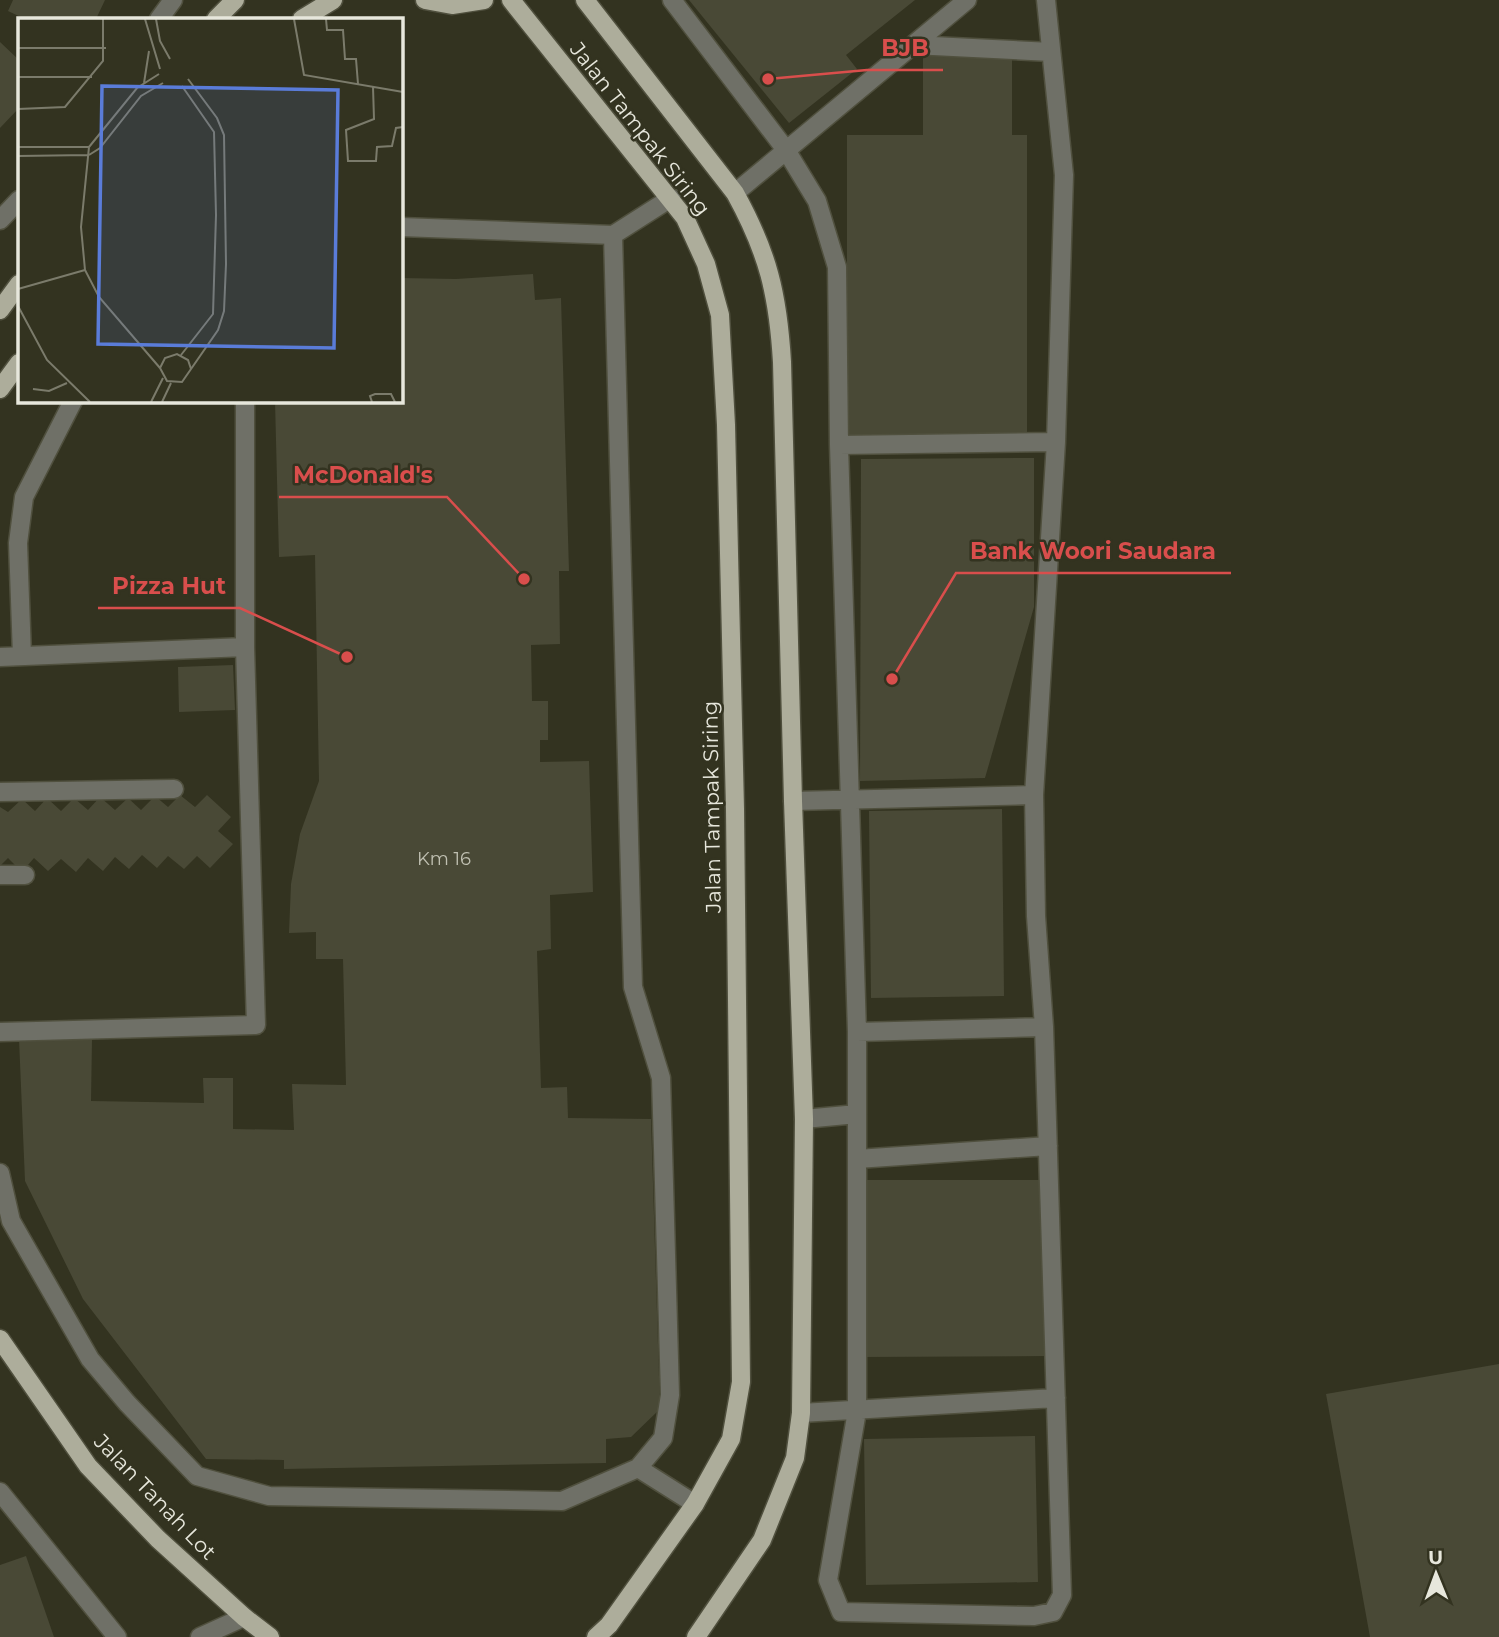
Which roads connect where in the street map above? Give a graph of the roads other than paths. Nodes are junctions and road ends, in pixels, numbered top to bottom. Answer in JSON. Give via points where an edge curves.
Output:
{"nodes":[{"id":1,"x":173,"y":0,"type":"edge"},
{"id":2,"x":235,"y":0,"type":"edge"},
{"id":3,"x":333,"y":0,"type":"edge"},
{"id":4,"x":425,"y":0,"type":"edge"},
{"id":5,"x":484,"y":0,"type":"edge"},
{"id":6,"x":510,"y":0,"type":"edge"},
{"id":7,"x":585,"y":0,"type":"edge"},
{"id":8,"x":672,"y":0,"type":"edge"},
{"id":9,"x":967,"y":0,"type":"edge"},
{"id":10,"x":1046,"y":0,"type":"edge"},
{"id":11,"x":160,"y":18,"type":"edge"},
{"id":12,"x":217,"y":18,"type":"edge"},
{"id":13,"x":304,"y":18,"type":"edge"},
{"id":14,"x":913,"y":45,"type":"junction"},
{"id":15,"x":1051,"y":52,"type":"junction"},
{"id":16,"x":786,"y":150,"type":"junction"},
{"id":17,"x":735,"y":193,"type":"junction"},
{"id":18,"x":671,"y":198,"type":"junction"},
{"id":19,"x":18,"y":201,"type":"edge"},
{"id":20,"x":0,"y":220,"type":"edge"},
{"id":21,"x":402,"y":227,"type":"edge"},
{"id":22,"x":614,"y":235,"type":"junction"},
{"id":23,"x":18,"y":285,"type":"edge"},
{"id":24,"x":0,"y":310,"type":"edge"},
{"id":25,"x":18,"y":364,"type":"edge"},
{"id":26,"x":0,"y":389,"type":"edge"},
{"id":27,"x":72,"y":402,"type":"edge"},
{"id":28,"x":245,"y":402,"type":"edge"},
{"id":29,"x":1056,"y":442,"type":"junction"},
{"id":30,"x":839,"y":445,"type":"junction"},
{"id":31,"x":245,"y":647,"type":"junction"},
{"id":32,"x":22,"y":656,"type":"junction"},
{"id":33,"x":0,"y":657,"type":"edge"},
{"id":34,"x":174,"y":789,"type":"dead end"},
{"id":35,"x":0,"y":792,"type":"edge"},
{"id":36,"x":1034,"y":795,"type":"junction"},
{"id":37,"x":850,"y":799,"type":"junction"},
{"id":38,"x":793,"y":801,"type":"junction"},
{"id":39,"x":0,"y":875,"type":"edge"},
{"id":40,"x":25,"y":875,"type":"dead end"},
{"id":41,"x":1044,"y":1027,"type":"junction"},
{"id":42,"x":0,"y":1032,"type":"edge"},
{"id":43,"x":857,"y":1032,"type":"junction"},
{"id":44,"x":857,"y":1114,"type":"junction"},
{"id":45,"x":804,"y":1119,"type":"junction"},
{"id":46,"x":1048,"y":1146,"type":"junction"},
{"id":47,"x":857,"y":1159,"type":"junction"},
{"id":48,"x":0,"y":1173,"type":"edge"},
{"id":49,"x":0,"y":1339,"type":"edge"},
{"id":50,"x":1055,"y":1398,"type":"junction"},
{"id":51,"x":857,"y":1410,"type":"junction"},
{"id":52,"x":801,"y":1413,"type":"junction"},
{"id":53,"x":638,"y":1468,"type":"junction"},
{"id":54,"x":0,"y":1492,"type":"edge"},
{"id":55,"x":695,"y":1504,"type":"junction"},
{"id":56,"x":244,"y":1617,"type":"junction"},
{"id":57,"x":117,"y":1637,"type":"edge"},
{"id":58,"x":200,"y":1637,"type":"edge"},
{"id":59,"x":270,"y":1637,"type":"edge"},
{"id":60,"x":596,"y":1637,"type":"edge"},
{"id":61,"x":696,"y":1637,"type":"edge"}],
"edges":[{"from":1,"to":11,"type":"lane"},
{"from":2,"to":12,"type":"main road"},
{"from":3,"to":13,"type":"main road"},
{"from":4,"to":5,"type":"main road","via":[[452,5]]},
{"from":6,"to":18,"type":"main road","name":"Jalan Tampak Siring"},
{"from":7,"to":17,"type":"main road","name":"Jalan Tampak Siring"},
{"from":8,"to":16,"type":"lane"},
{"from":9,"to":14,"type":"lane"},
{"from":10,"to":15,"type":"lane"},
{"from":14,"to":15,"type":"lane"},
{"from":14,"to":16,"type":"lane"},
{"from":15,"to":29,"type":"lane","via":[[1064,175]]},
{"from":16,"to":17,"type":"lane"},
{"from":16,"to":30,"type":"lane","via":[[817,201],[837,267]]},
{"from":17,"to":38,"type":"main road","name":"Jalan Tampak Siring","via":[[763,251],[780,330]]},
{"from":18,"to":22,"type":"lane"},
{"from":18,"to":55,"type":"main road","name":"Jalan Tampak Siring","via":[[706,264],[720,315],[735,795],[741,1382],[731,1439]]},
{"from":19,"to":20,"type":"lane"},
{"from":21,"to":22,"type":"lane"},
{"from":22,"to":53,"type":"lane","via":[[633,987],[661,1078],[670,1395],[663,1438]]},
{"from":23,"to":24,"type":"main road"},
{"from":25,"to":26,"type":"main road"},
{"from":27,"to":32,"type":"lane","via":[[24,496],[18,542]]},
{"from":28,"to":31,"type":"lane"},
{"from":29,"to":30,"type":"lane"},
{"from":29,"to":36,"type":"lane"},
{"from":30,"to":37,"type":"lane"},
{"from":31,"to":32,"type":"lane"},
{"from":31,"to":42,"type":"lane","via":[[256,1025]]},
{"from":32,"to":33,"type":"lane"},
{"from":34,"to":35,"type":"lane"},
{"from":36,"to":37,"type":"lane"},
{"from":36,"to":41,"type":"lane"},
{"from":37,"to":38,"type":"lane"},
{"from":37,"to":43,"type":"lane"},
{"from":38,"to":45,"type":"main road","name":"Jalan Tampak Siring"},
{"from":39,"to":40,"type":"lane"},
{"from":41,"to":43,"type":"lane"},
{"from":41,"to":46,"type":"lane"},
{"from":43,"to":44,"type":"lane"},
{"from":44,"to":45,"type":"lane"},
{"from":44,"to":47,"type":"lane"},
{"from":45,"to":52,"type":"main road","name":"Jalan Tampak Siring"},
{"from":46,"to":47,"type":"lane"},
{"from":46,"to":50,"type":"lane"},
{"from":47,"to":51,"type":"lane"},
{"from":48,"to":53,"type":"lane","via":[[11,1221],[90,1359],[197,1476],[269,1496],[562,1501]]},
{"from":49,"to":56,"type":"main road","name":"Jalan Tanah Lot","via":[[88,1466],[158,1539]]},
{"from":50,"to":51,"type":"lane"},
{"from":50,"to":51,"type":"lane","via":[[1062,1595],[1053,1612],[1034,1616],[841,1612],[828,1580]]},
{"from":51,"to":52,"type":"lane"},
{"from":52,"to":61,"type":"main road","name":"Jalan Tampak Siring","via":[[795,1458],[762,1540]]},
{"from":53,"to":55,"type":"lane"},
{"from":54,"to":57,"type":"lane"},
{"from":55,"to":60,"type":"main road","name":"Jalan Tampak Siring"},
{"from":56,"to":58,"type":"lane"},
{"from":56,"to":59,"type":"main road","name":"Jalan Tanah Lot"}]}
